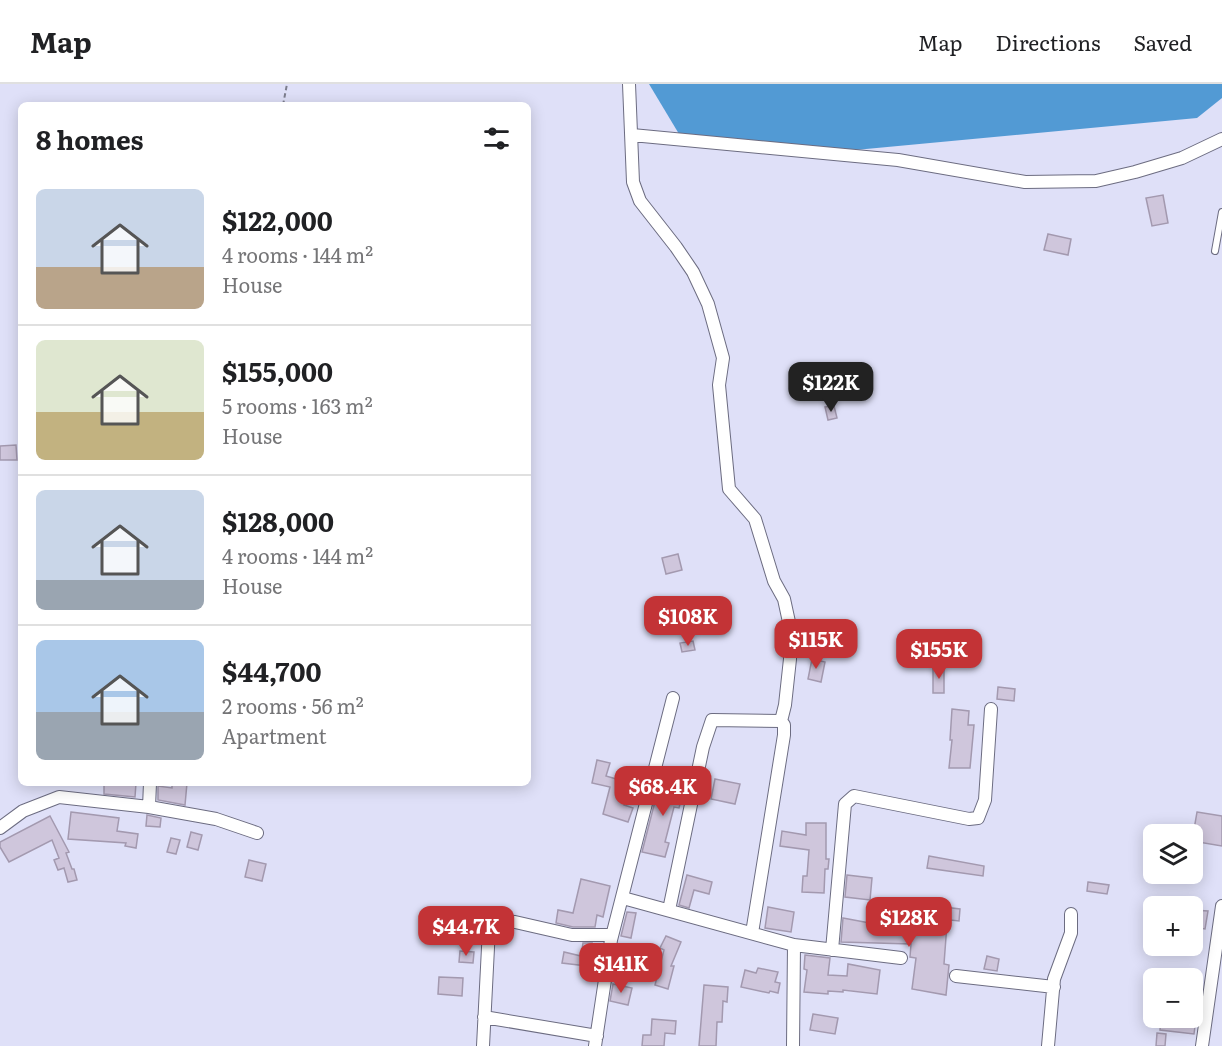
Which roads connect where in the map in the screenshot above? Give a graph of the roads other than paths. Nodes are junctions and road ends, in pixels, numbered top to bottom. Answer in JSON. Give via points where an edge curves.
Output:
{"nodes":[{"id":1,"x":629,"y":84,"type":"edge"},
{"id":2,"x":632,"y":135,"type":"junction"},
{"id":3,"x":1222,"y":139,"type":"edge"},
{"id":4,"x":1222,"y":212,"type":"edge"},
{"id":5,"x":1215,"y":250,"type":"dead end"},
{"id":6,"x":673,"y":698,"type":"dead end"},
{"id":7,"x":991,"y":709,"type":"dead end"},
{"id":8,"x":781,"y":721,"type":"junction"},
{"id":9,"x":150,"y":786,"type":"edge"},
{"id":10,"x":149,"y":807,"type":"junction"},
{"id":11,"x":0,"y":828,"type":"edge"},
{"id":12,"x":257,"y":833,"type":"dead end"},
{"id":13,"x":623,"y":898,"type":"junction"},
{"id":14,"x":1222,"y":906,"type":"edge"},
{"id":15,"x":669,"y":910,"type":"junction"},
{"id":16,"x":1071,"y":914,"type":"dead end"},
{"id":17,"x":752,"y":933,"type":"junction"},
{"id":18,"x":612,"y":935,"type":"junction"},
{"id":19,"x":794,"y":945,"type":"junction"},
{"id":20,"x":832,"y":950,"type":"junction"},
{"id":21,"x":901,"y":958,"type":"dead end"},
{"id":22,"x":956,"y":976,"type":"dead end"},
{"id":23,"x":1054,"y":987,"type":"junction"},
{"id":24,"x":484,"y":1017,"type":"junction"},
{"id":25,"x":596,"y":1041,"type":"edge"},
{"id":26,"x":483,"y":1046,"type":"edge"},
{"id":27,"x":792,"y":1046,"type":"edge"},
{"id":28,"x":1048,"y":1046,"type":"edge"},
{"id":29,"x":1202,"y":1046,"type":"edge"}],
"edges":[{"from":1,"to":2,"type":"street"},
{"from":2,"to":3,"type":"street","via":[[898,160],[1025,182],[1096,181],[1182,158]]},
{"from":2,"to":8,"type":"street","via":[[633,182],[640,201],[693,272],[720,343],[723,358],[719,385],[729,489],[755,519],[789,622],[790,659]]},
{"from":4,"to":5,"type":"lane"},
{"from":6,"to":13,"type":"street"},
{"from":7,"to":20,"type":"street","via":[[985,800],[978,818],[854,796],[845,804]]},
{"from":8,"to":15,"type":"street","via":[[712,720]]},
{"from":8,"to":17,"type":"street","via":[[784,735]]},
{"from":9,"to":10,"type":"street"},
{"from":10,"to":11,"type":"street","via":[[59,797],[23,811]]},
{"from":10,"to":12,"type":"street","via":[[216,819]]},
{"from":13,"to":15,"type":"street"},
{"from":13,"to":18,"type":"street"},
{"from":14,"to":29,"type":"street"},
{"from":15,"to":17,"type":"street"},
{"from":16,"to":23,"type":"street","via":[[1071,933]]},
{"from":17,"to":19,"type":"street"},
{"from":18,"to":24,"type":"street","via":[[572,935],[495,921],[489,928]]},
{"from":18,"to":25,"type":"street"},
{"from":19,"to":20,"type":"street"},
{"from":19,"to":27,"type":"street"},
{"from":20,"to":21,"type":"street"},
{"from":22,"to":23,"type":"street"},
{"from":23,"to":28,"type":"street"},
{"from":24,"to":25,"type":"street"},
{"from":24,"to":26,"type":"street"}]}
